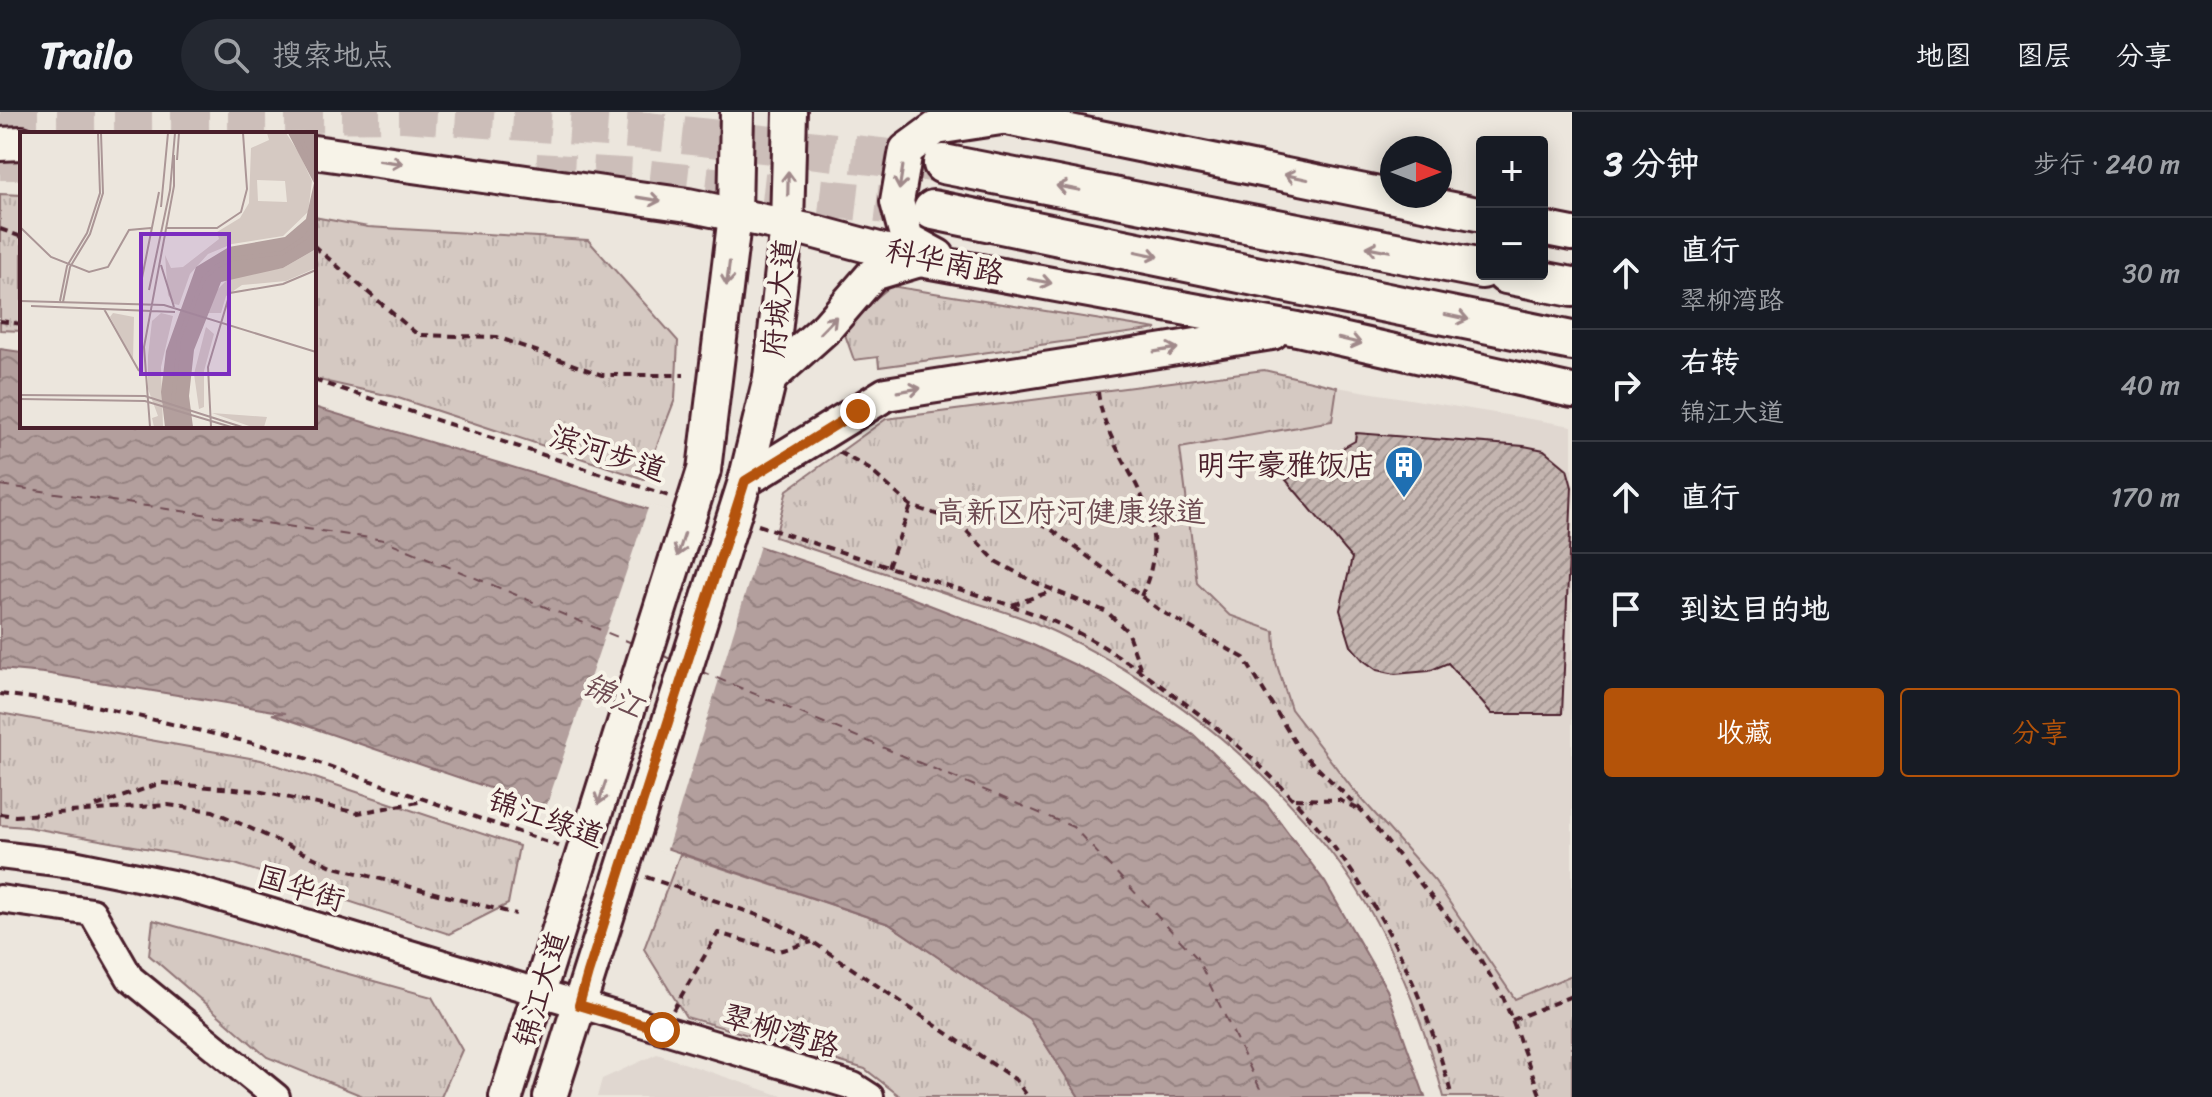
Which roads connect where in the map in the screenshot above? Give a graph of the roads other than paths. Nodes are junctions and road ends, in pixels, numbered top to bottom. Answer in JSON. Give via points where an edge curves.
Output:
{"nodes":[{"id":1,"x":737,"y":112,"type":"edge"},
{"id":2,"x":790,"y":112,"type":"edge"},
{"id":3,"x":990,"y":115,"type":"edge"},
{"id":4,"x":20,"y":143,"type":"edge"},
{"id":5,"x":0,"y":144,"type":"edge"},
{"id":6,"x":316,"y":152,"type":"edge"},
{"id":7,"x":943,"y":164,"type":"tunnel mouth"},
{"id":8,"x":933,"y":210,"type":"tunnel mouth"},
{"id":9,"x":1476,"y":214,"type":"edge"},
{"id":10,"x":735,"y":215,"type":"junction"},
{"id":11,"x":787,"y":225,"type":"junction"},
{"id":12,"x":1548,"y":229,"type":"edge"},
{"id":13,"x":1572,"y":234,"type":"edge"},
{"id":14,"x":920,"y":260,"type":"junction"},
{"id":15,"x":956,"y":266,"type":"junction"},
{"id":16,"x":1476,"y":268,"type":"edge"},
{"id":17,"x":1536,"y":280,"type":"edge"},
{"id":18,"x":1572,"y":287,"type":"edge"},
{"id":19,"x":1297,"y":329,"type":"junction"},
{"id":20,"x":1572,"y":341,"type":"edge"},
{"id":21,"x":770,"y":378,"type":"junction"},
{"id":22,"x":1572,"y":391,"type":"edge"},
{"id":23,"x":745,"y":481,"type":"junction"},
{"id":24,"x":0,"y":855,"type":"edge"},
{"id":25,"x":574,"y":881,"type":"joint"},
{"id":26,"x":625,"y":882,"type":"joint"},
{"id":27,"x":0,"y":899,"type":"edge"},
{"id":28,"x":540,"y":993,"type":"junction"},
{"id":29,"x":579,"y":1005,"type":"junction"},
{"id":30,"x":276,"y":1097,"type":"edge"},
{"id":31,"x":506,"y":1097,"type":"edge"},
{"id":32,"x":550,"y":1097,"type":"edge"},
{"id":33,"x":870,"y":1097,"type":"edge"}],
"edges":[{"from":1,"to":10,"type":"main road","name":"府城大道"},
{"from":11,"to":2,"type":"main road","name":"府城大道","one_way":true},
{"from":9,"to":3,"type":"main road","one_way":true},
{"from":3,"to":15,"type":"main road","one_way":true,"via":[[936,128],[906,150],[897,202],[907,239]]},
{"from":4,"to":5,"type":"main road"},
{"from":6,"to":10,"type":"main road","name":"科华南路","one_way":true},
{"from":16,"to":7,"type":"highway","one_way":true},
{"from":8,"to":20,"type":"highway","name":"科华南路","one_way":true},
{"from":10,"to":11,"type":"main road","name":"科华南路"},
{"from":10,"to":25,"type":"main road","name":"府城大道","one_way":true,"bridge":true,"via":[[704,470]]},
{"from":11,"to":14,"type":"main road","name":"科华南路"},
{"from":11,"to":21,"type":"main road","name":"府城大道"},
{"from":12,"to":13,"type":"main road"},
{"from":14,"to":15,"type":"main road","name":"科华南路"},
{"from":21,"to":14,"type":"main road","one_way":true,"via":[[827,327],[873,274]]},
{"from":15,"to":19,"type":"main road","name":"科华南路","one_way":true},
{"from":17,"to":18,"type":"highway"},
{"from":19,"to":22,"type":"main road","name":"科华南路","one_way":true},
{"from":23,"to":19,"type":"main road","one_way":true,"via":[[886,394]]},
{"from":21,"to":23,"type":"main road","name":"府城大道"},
{"from":23,"to":26,"type":"main road","name":"府城大道","bridge":true},
{"from":24,"to":28,"type":"street","name":"国华街","via":[[182,886]]},
{"from":25,"to":28,"type":"main road","name":"锦江大道"},
{"from":26,"to":29,"type":"main road","name":"锦江大道"},
{"from":27,"to":30,"type":"street","via":[[92,912],[130,978]]},
{"from":28,"to":29,"type":"street","name":"国华街"},
{"from":28,"to":31,"type":"main road","name":"锦江大道"},
{"from":29,"to":32,"type":"main road","name":"锦江大道"},
{"from":29,"to":33,"type":"street","name":"翠柳湾路","via":[[853,1086]]}]}
